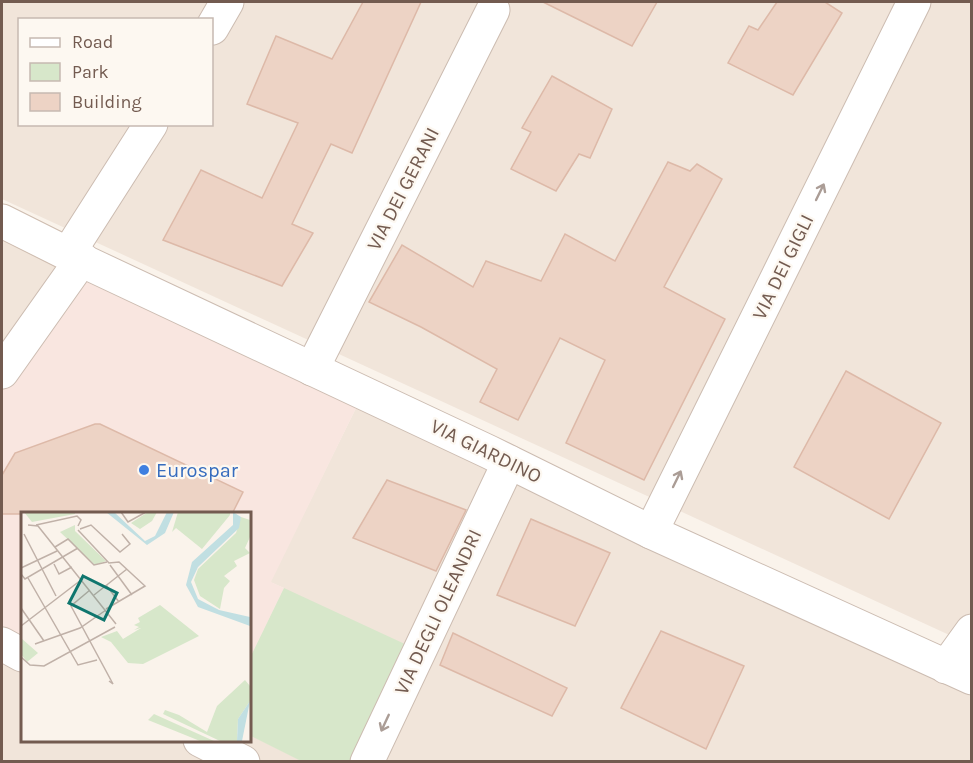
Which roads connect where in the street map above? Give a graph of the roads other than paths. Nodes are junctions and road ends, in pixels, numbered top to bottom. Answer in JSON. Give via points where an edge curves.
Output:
{"nodes":[{"id":1,"x":227,"y":2,"type":"edge"},
{"id":2,"x":914,"y":2,"type":"edge"},
{"id":3,"x":493,"y":10,"type":"dead end"},
{"id":4,"x":213,"y":26,"type":"edge"},
{"id":5,"x":150,"y":126,"type":"edge"},
{"id":6,"x":2,"y":221,"type":"edge"},
{"id":7,"x":75,"y":256,"type":"junction"},
{"id":8,"x":312,"y":369,"type":"junction"},
{"id":9,"x":2,"y":372,"type":"edge"},
{"id":10,"x":509,"y":462,"type":"junction"},
{"id":11,"x":651,"y":532,"type":"junction"},
{"id":12,"x":972,"y":630,"type":"edge"},
{"id":13,"x":2,"y":644,"type":"edge"},
{"id":14,"x":21,"y":654,"type":"edge"},
{"id":15,"x":959,"y":673,"type":"edge"},
{"id":16,"x":202,"y":742,"type":"edge"},
{"id":17,"x":243,"y":762,"type":"edge"},
{"id":18,"x":367,"y":762,"type":"edge"}],
"edges":[{"from":1,"to":4,"type":"street"},
{"from":11,"to":2,"type":"street","name":"VIA DEI GIGLI","one_way":true},
{"from":3,"to":8,"type":"street","name":"VIA DEI GERANI"},
{"from":5,"to":7,"type":"street"},
{"from":6,"to":7,"type":"street","name":"VIA GIARDINO"},
{"from":7,"to":8,"type":"street","name":"VIA GIARDINO"},
{"from":7,"to":9,"type":"street"},
{"from":8,"to":10,"type":"street","name":"VIA GIARDINO"},
{"from":10,"to":11,"type":"street","name":"VIA GIARDINO"},
{"from":10,"to":18,"type":"street","name":"VIA DEGLI OLEANDRI","one_way":true},
{"from":11,"to":15,"type":"street","name":"VIA GIARDINO"},
{"from":12,"to":15,"type":"street"},
{"from":13,"to":14,"type":"street"},
{"from":16,"to":17,"type":"street"}]}
